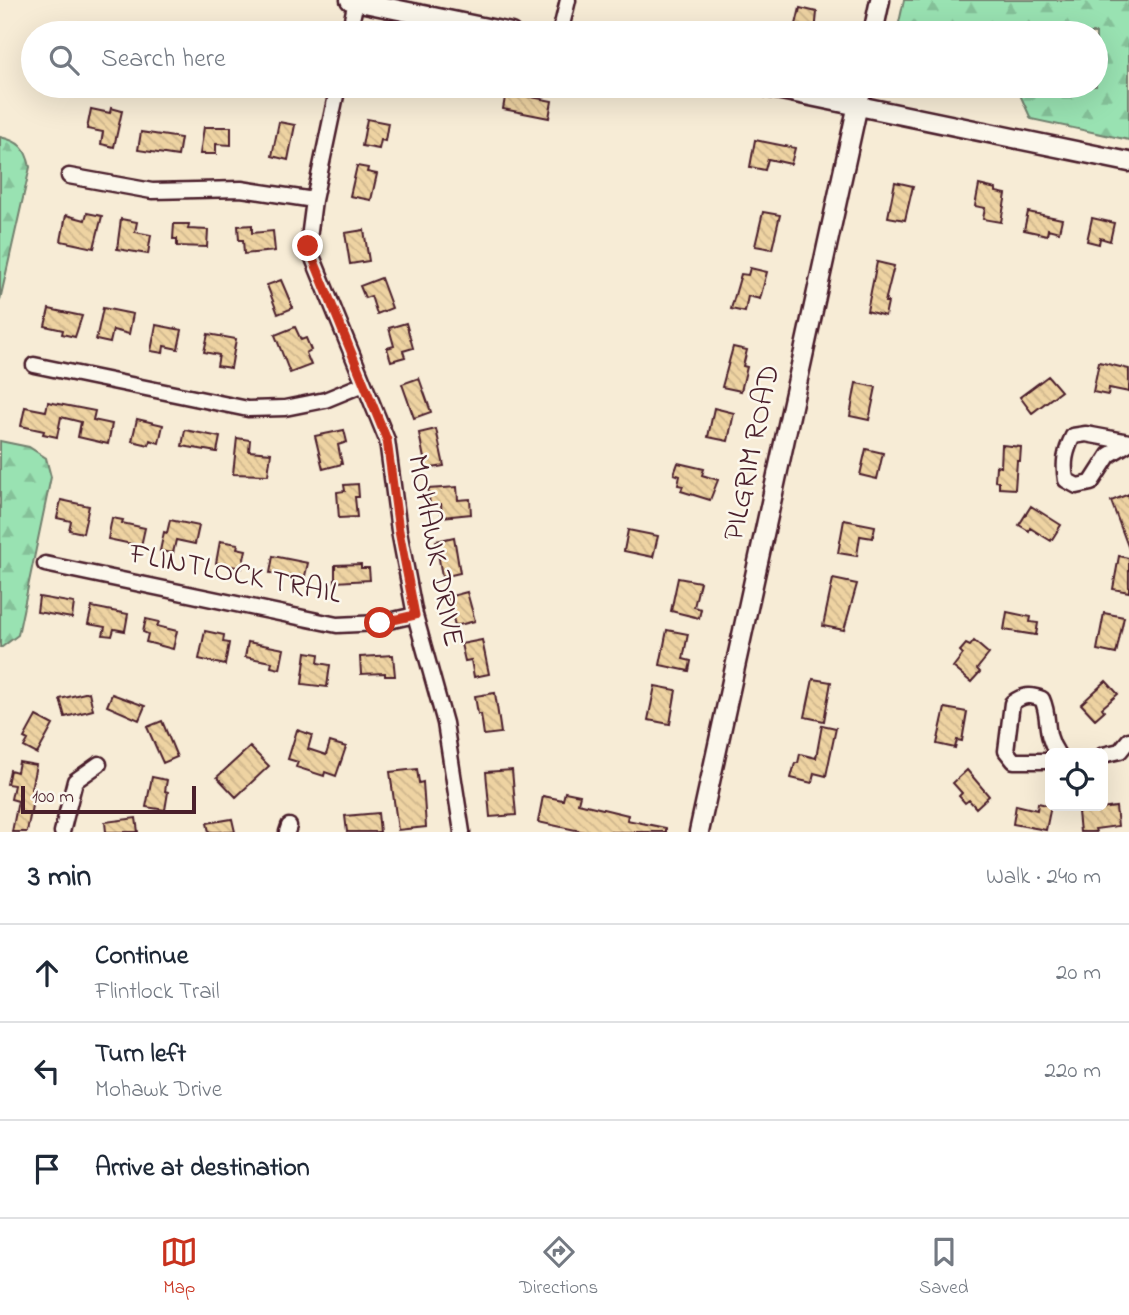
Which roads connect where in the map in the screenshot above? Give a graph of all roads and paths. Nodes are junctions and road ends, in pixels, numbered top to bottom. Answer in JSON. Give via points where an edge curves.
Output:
{"nodes":[{"id":1,"x":568,"y":0,"type":"edge"},
{"id":2,"x":880,"y":0,"type":"edge"},
{"id":3,"x":353,"y":1,"type":"edge"},
{"id":4,"x":350,"y":21,"type":"edge"},
{"id":5,"x":452,"y":21,"type":"edge"},
{"id":6,"x":563,"y":21,"type":"edge"},
{"id":7,"x":876,"y":21,"type":"edge"},
{"id":8,"x":335,"y":98,"type":"edge"},
{"id":9,"x":822,"y":98,"type":"edge"},
{"id":10,"x":859,"y":98,"type":"edge"},
{"id":11,"x":857,"y":105,"type":"junction"},
{"id":12,"x":1129,"y":162,"type":"edge"},
{"id":13,"x":69,"y":176,"type":"dead end"},
{"id":14,"x":314,"y":200,"type":"junction"},
{"id":15,"x":34,"y":365,"type":"dead end"},
{"id":16,"x":364,"y":384,"type":"junction"},
{"id":17,"x":1129,"y":443,"type":"edge"},
{"id":18,"x":45,"y":564,"type":"dead end"},
{"id":19,"x":415,"y":615,"type":"junction"},
{"id":20,"x":1129,"y":740,"type":"edge"},
{"id":21,"x":1054,"y":748,"type":"edge"},
{"id":22,"x":1108,"y":754,"type":"edge"},
{"id":23,"x":1045,"y":761,"type":"edge"},
{"id":24,"x":99,"y":764,"type":"dead end"},
{"id":25,"x":62,"y":832,"type":"edge"},
{"id":26,"x":462,"y":832,"type":"edge"},
{"id":27,"x":699,"y":832,"type":"edge"}],
"edges":[{"from":1,"to":6,"type":"street"},
{"from":2,"to":7,"type":"street"},
{"from":3,"to":4,"type":"street"},
{"from":3,"to":5,"type":"street"},
{"from":8,"to":14,"type":"street","name":"MOHAWK DRIVE"},
{"from":9,"to":11,"type":"street"},
{"from":10,"to":11,"type":"street","name":"PILGRIM ROAD"},
{"from":11,"to":12,"type":"street"},
{"from":11,"to":27,"type":"street","name":"PILGRIM ROAD"},
{"from":13,"to":14,"type":"street","via":[[152,191],[241,189]]},
{"from":14,"to":16,"type":"street","name":"MOHAWK DRIVE","via":[[308,246]]},
{"from":15,"to":16,"type":"street","via":[[248,409],[325,400]]},
{"from":16,"to":19,"type":"street","name":"MOHAWK DRIVE","via":[[387,440]]},
{"from":17,"to":17,"type":"street","via":[[1086,434],[1073,436],[1063,464],[1066,480],[1077,486],[1091,483],[1109,456]]},
{"from":18,"to":19,"type":"street","name":"FLINTLOCK TRAIL","via":[[337,625]]},
{"from":19,"to":26,"type":"street","name":"MOHAWK DRIVE","via":[[445,723]]},
{"from":20,"to":22,"type":"street","via":[[1120,751]]},
{"from":21,"to":23,"type":"street","via":[[1047,735],[1042,699],[1021,696],[1013,703],[1006,751],[1014,761]]},
{"from":24,"to":25,"type":"street","via":[[75,781]]}]}
